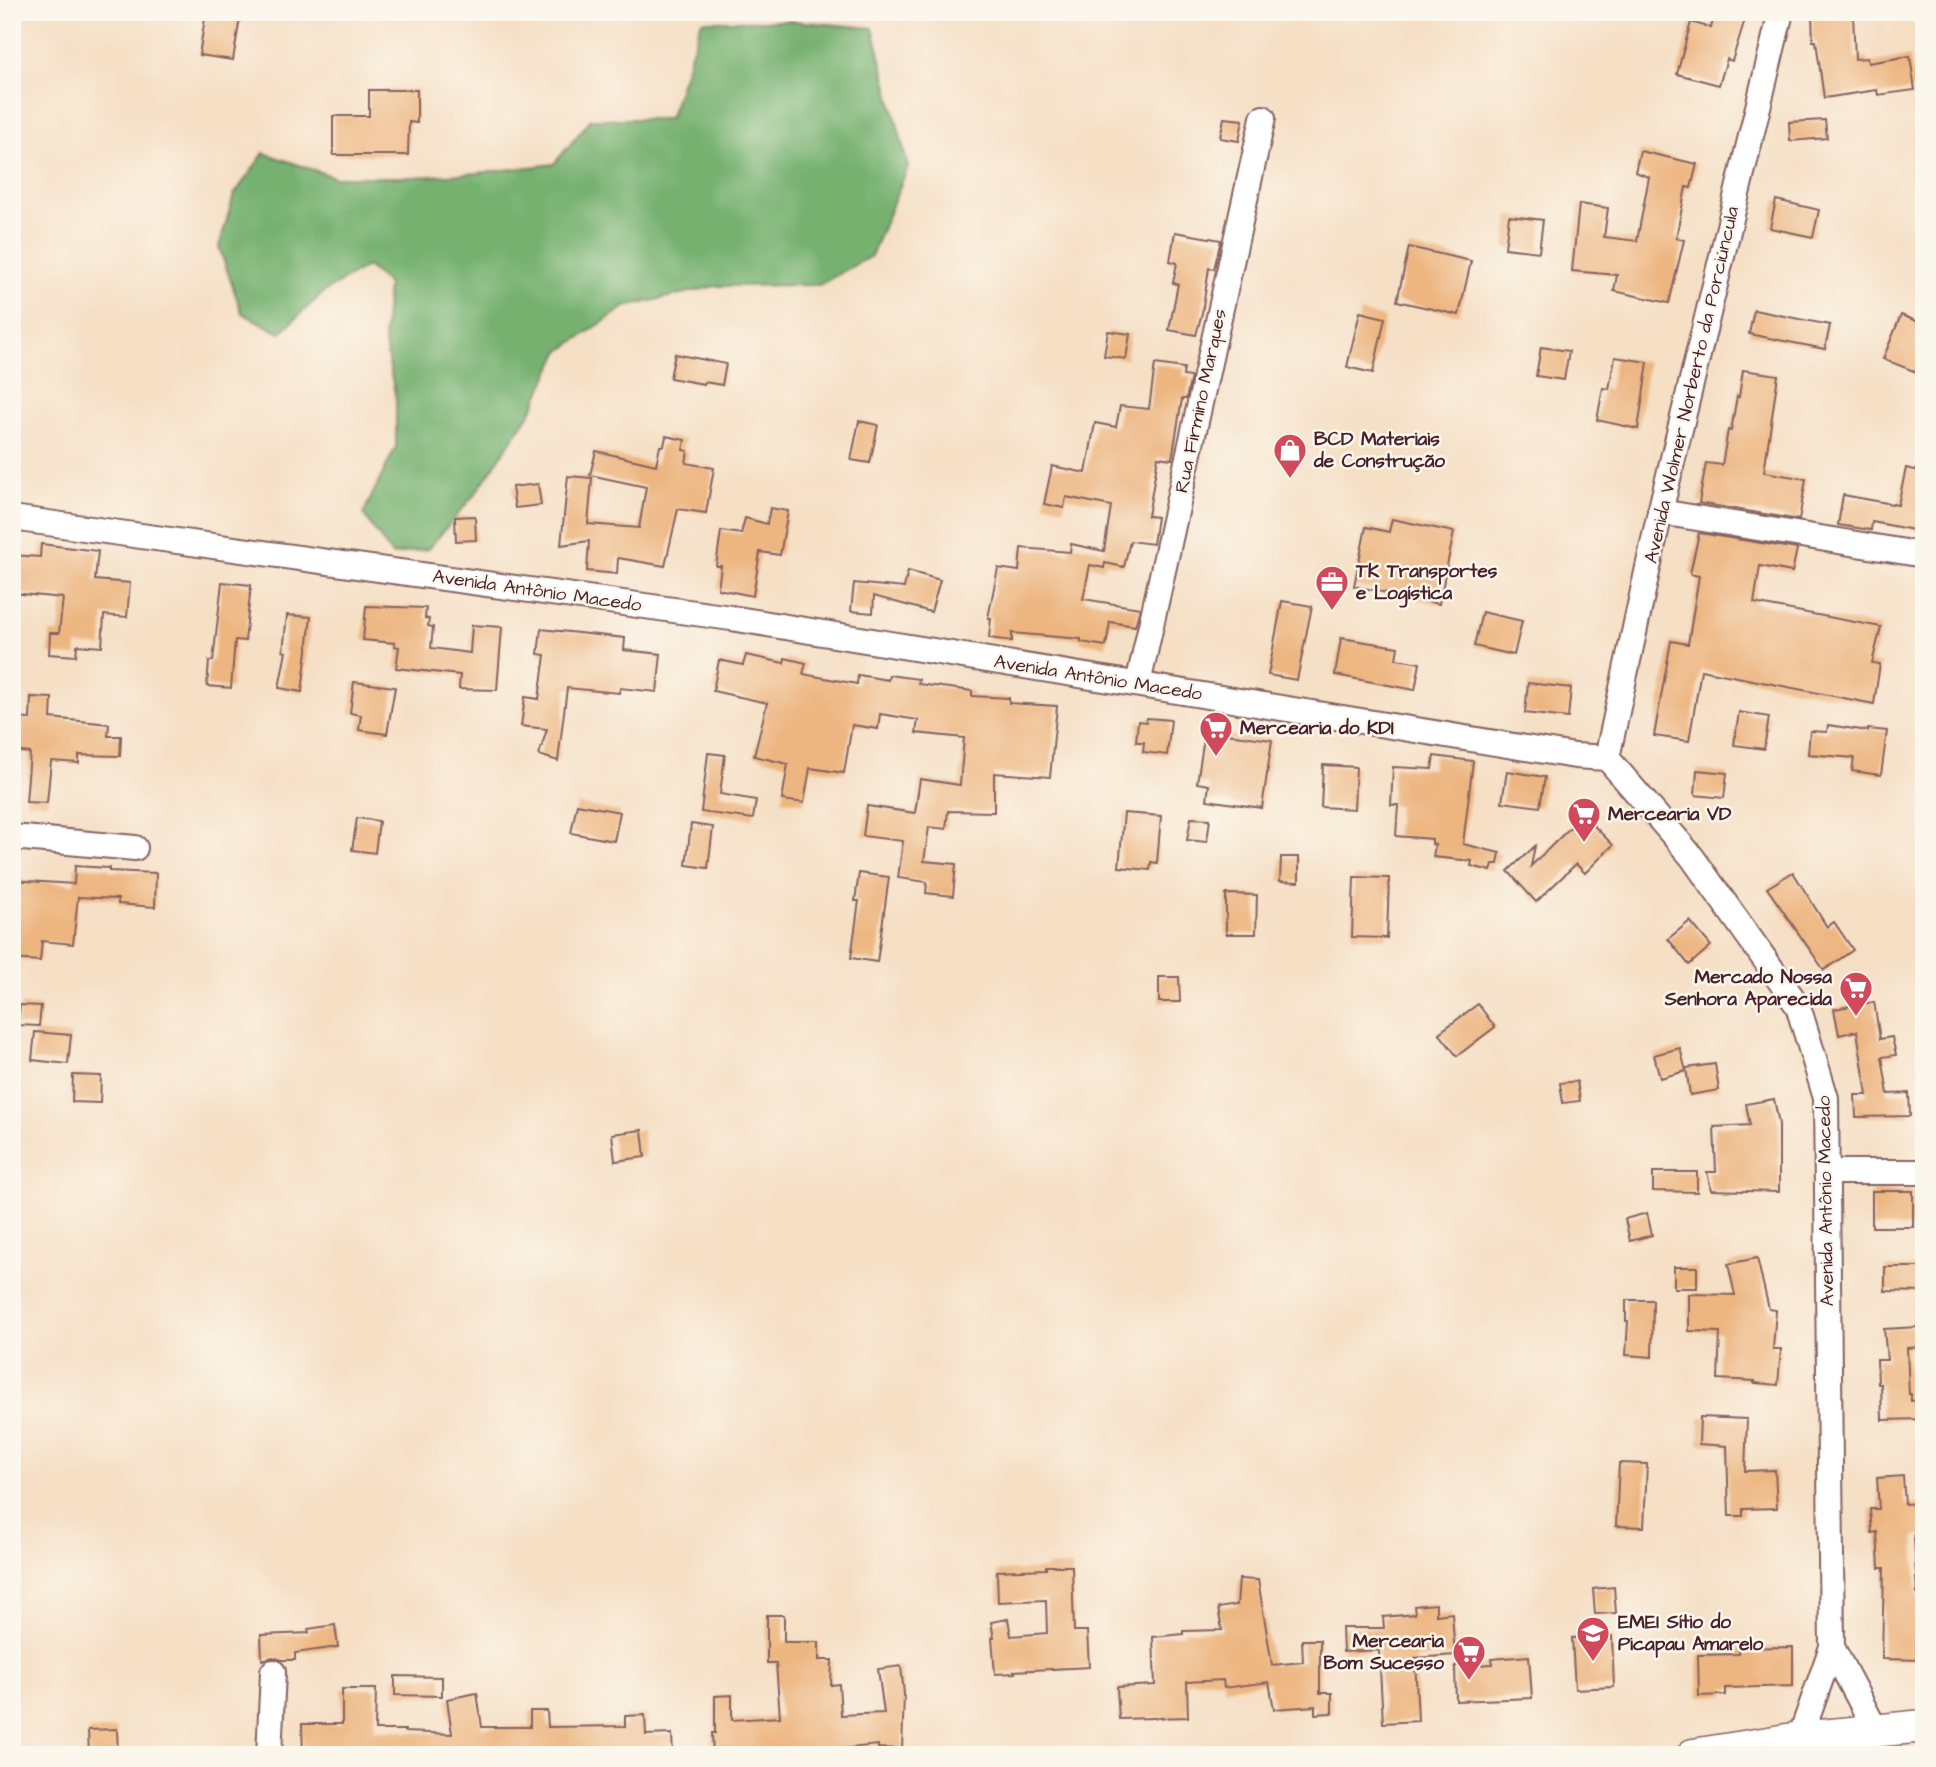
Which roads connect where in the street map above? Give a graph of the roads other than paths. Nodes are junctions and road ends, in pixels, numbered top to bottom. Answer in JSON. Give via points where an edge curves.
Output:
{"nodes":[{"id":1,"x":1782,"y":12,"type":"edge"},
{"id":2,"x":1263,"y":118,"type":"dead end"},
{"id":3,"x":1660,"y":512,"type":"junction"},
{"id":4,"x":12,"y":518,"type":"edge"},
{"id":5,"x":1924,"y":555,"type":"edge"},
{"id":6,"x":1138,"y":684,"type":"junction"},
{"id":7,"x":1607,"y":758,"type":"junction"},
{"id":8,"x":12,"y":838,"type":"edge"},
{"id":9,"x":135,"y":848,"type":"dead end"},
{"id":10,"x":1827,"y":1172,"type":"junction"},
{"id":11,"x":1924,"y":1172,"type":"edge"},
{"id":12,"x":1832,"y":1647,"type":"junction"},
{"id":13,"x":272,"y":1672,"type":"dead end"},
{"id":14,"x":1924,"y":1726,"type":"edge"},
{"id":15,"x":1875,"y":1730,"type":"junction"},
{"id":16,"x":1808,"y":1746,"type":"edge"},
{"id":17,"x":269,"y":1755,"type":"edge"},
{"id":18,"x":1693,"y":1755,"type":"edge"}],
"edges":[{"from":1,"to":3,"type":"street","name":"Avenida Wolmer Norberto da Porciúncula"},
{"from":2,"to":6,"type":"street","name":"Rua Firmino Marques"},
{"from":3,"to":5,"type":"street"},
{"from":3,"to":7,"type":"street","name":"Avenida Wolmer Norberto da Porciúncula"},
{"from":4,"to":6,"type":"street","name":"Avenida Antônio Macedo","via":[[732,618]]},
{"from":6,"to":7,"type":"street","name":"Avenida Antônio Macedo"},
{"from":7,"to":10,"type":"street","name":"Avenida Antônio Macedo","via":[[1692,857],[1798,1006],[1826,1098]]},
{"from":8,"to":9,"type":"street"},
{"from":10,"to":11,"type":"street"},
{"from":10,"to":12,"type":"street","name":"Avenida Antônio Macedo"},
{"from":12,"to":15,"type":"street"},
{"from":12,"to":16,"type":"street"},
{"from":13,"to":17,"type":"street"},
{"from":14,"to":15,"type":"main road"},
{"from":15,"to":16,"type":"main road"},
{"from":16,"to":18,"type":"main road"}]}
